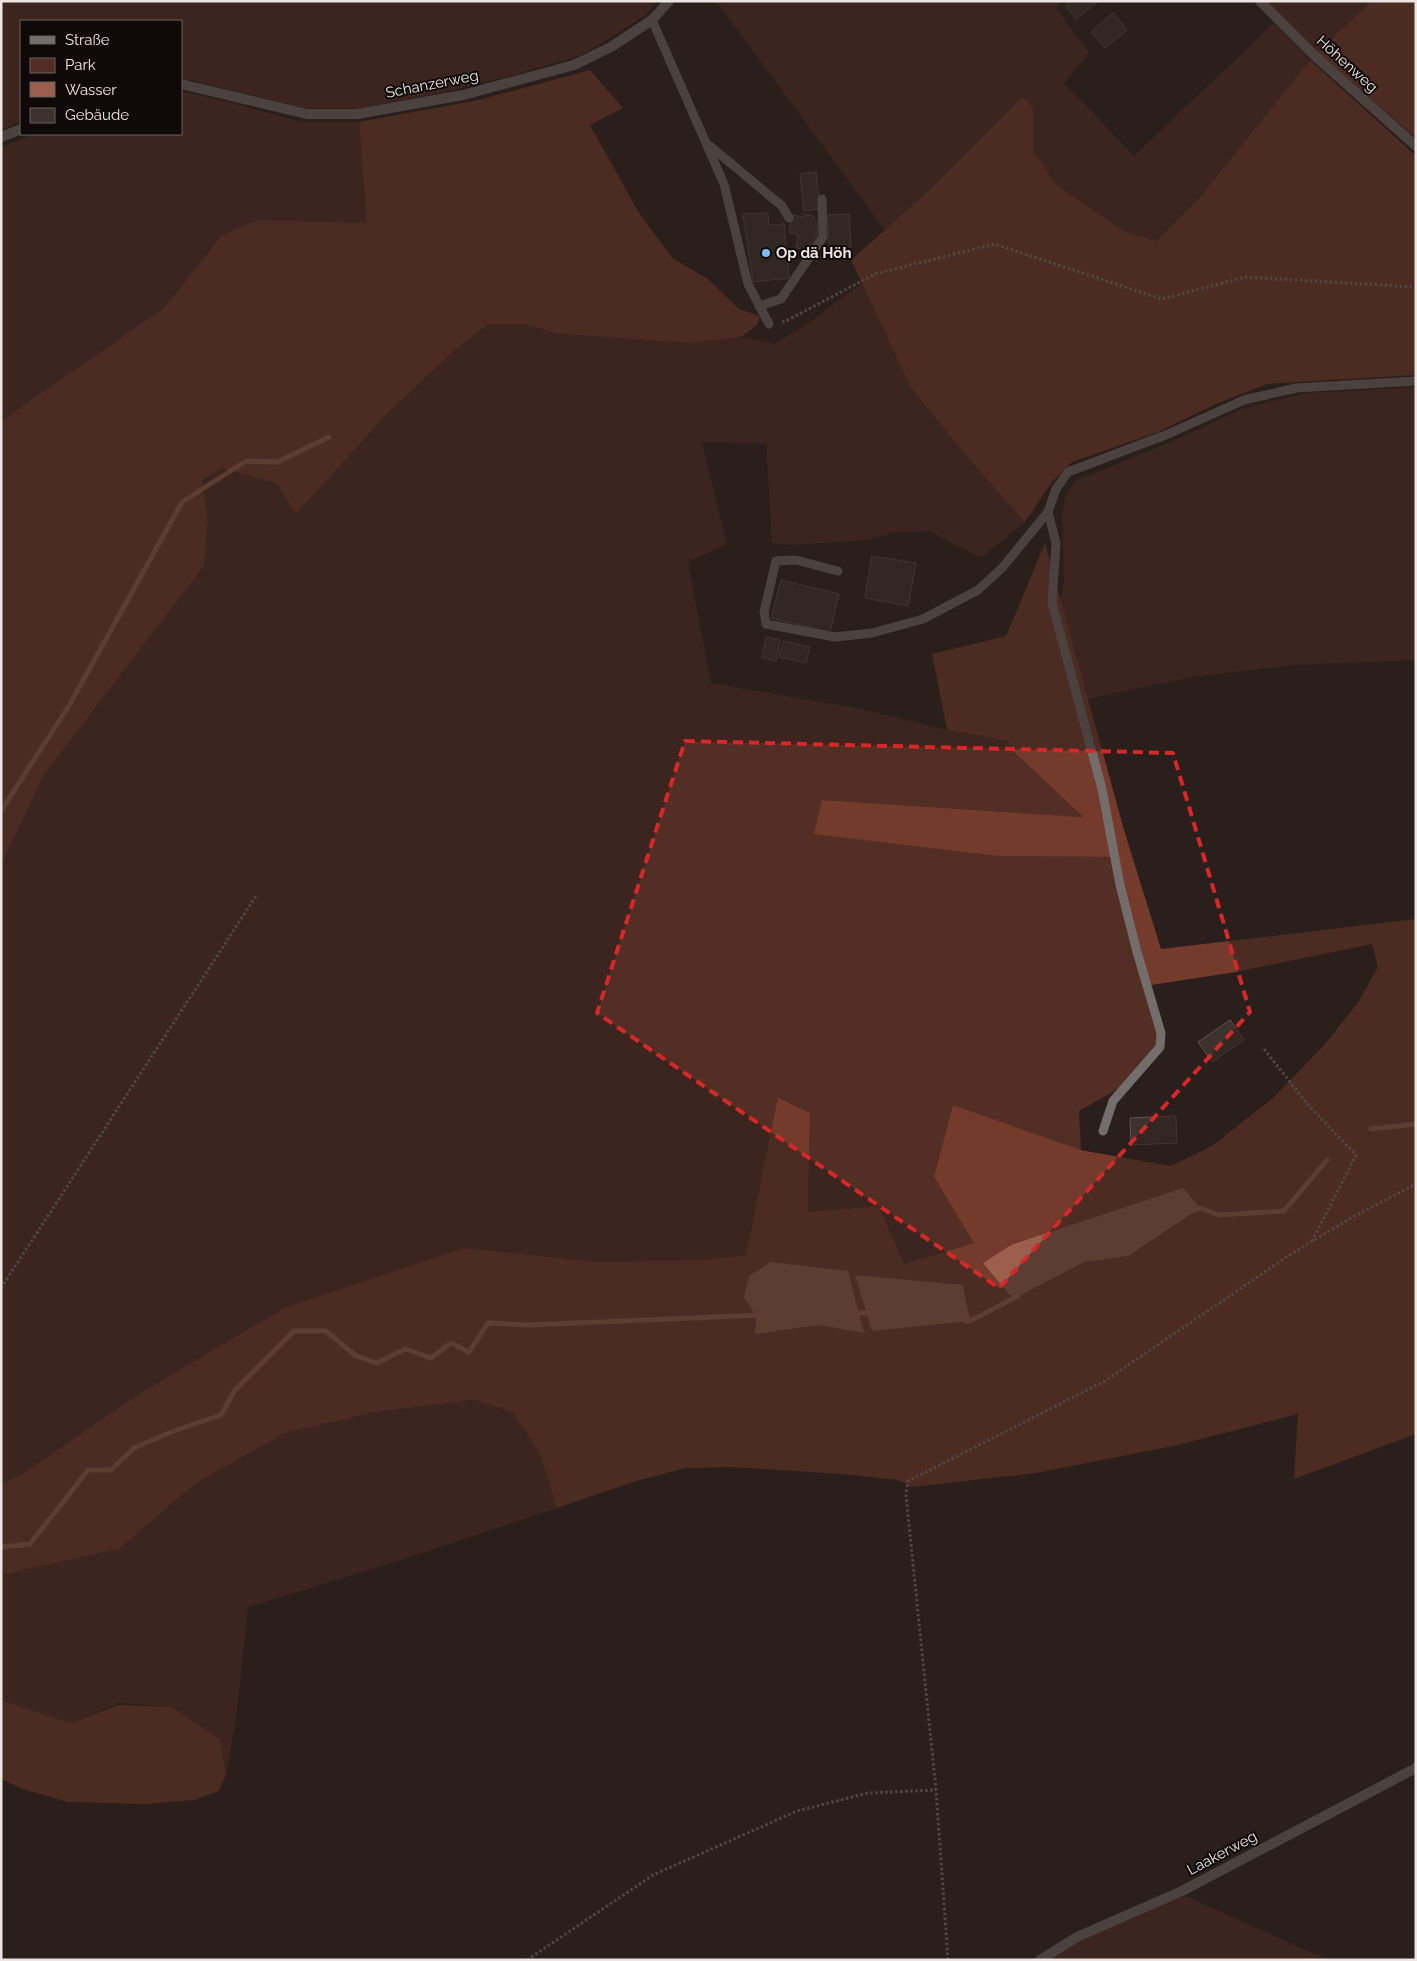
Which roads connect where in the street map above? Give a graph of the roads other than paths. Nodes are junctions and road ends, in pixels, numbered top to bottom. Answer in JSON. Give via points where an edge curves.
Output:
{"nodes":[{"id":1,"x":669,"y":1,"type":"edge"},
{"id":2,"x":1260,"y":1,"type":"edge"},
{"id":3,"x":652,"y":20,"type":"junction"},
{"id":4,"x":182,"y":84,"type":"edge"},
{"id":5,"x":20,"y":128,"type":"edge"},
{"id":6,"x":1,"y":137,"type":"edge"},
{"id":7,"x":708,"y":145,"type":"junction"},
{"id":8,"x":1416,"y":146,"type":"edge"},
{"id":9,"x":822,"y":199,"type":"dead end"},
{"id":10,"x":789,"y":218,"type":"dead end"},
{"id":11,"x":759,"y":306,"type":"junction"},
{"id":12,"x":769,"y":324,"type":"road end"},
{"id":13,"x":1416,"y":381,"type":"edge"},
{"id":14,"x":1048,"y":512,"type":"junction"},
{"id":15,"x":838,"y":571,"type":"dead end"},
{"id":16,"x":1103,"y":1131,"type":"dead end"},
{"id":17,"x":1416,"y":1768,"type":"edge"},
{"id":18,"x":1040,"y":1960,"type":"edge"}],
"edges":[{"from":1,"to":3,"type":"street","name":"Schanzerweg"},
{"from":2,"to":8,"type":"street","name":"Höhenweg","via":[[1315,56]]},
{"from":3,"to":4,"type":"street","name":"Schanzerweg","via":[[611,47],[574,65],[463,95],[357,114],[307,114]]},
{"from":3,"to":7,"type":"lane"},
{"from":5,"to":6,"type":"street"},
{"from":7,"to":10,"type":"lane","via":[[782,206]]},
{"from":7,"to":11,"type":"lane","via":[[724,184],[748,284]]},
{"from":9,"to":11,"type":"lane","via":[[823,237],[781,299]]},
{"from":11,"to":12,"type":"lane"},
{"from":13,"to":14,"type":"lane","via":[[1296,388],[1244,400],[1168,434],[1068,472],[1056,489]]},
{"from":14,"to":15,"type":"lane","via":[[1002,568],[978,590],[923,619],[872,632],[835,637],[766,624],[764,612],[776,561],[796,560]]},
{"from":14,"to":16,"type":"lane","via":[[1056,543],[1052,603],[1102,789],[1120,885],[1161,1033],[1160,1047],[1113,1101]]},
{"from":17,"to":18,"type":"street","name":"Laakerweg","via":[[1182,1891],[1077,1937]]}]}
